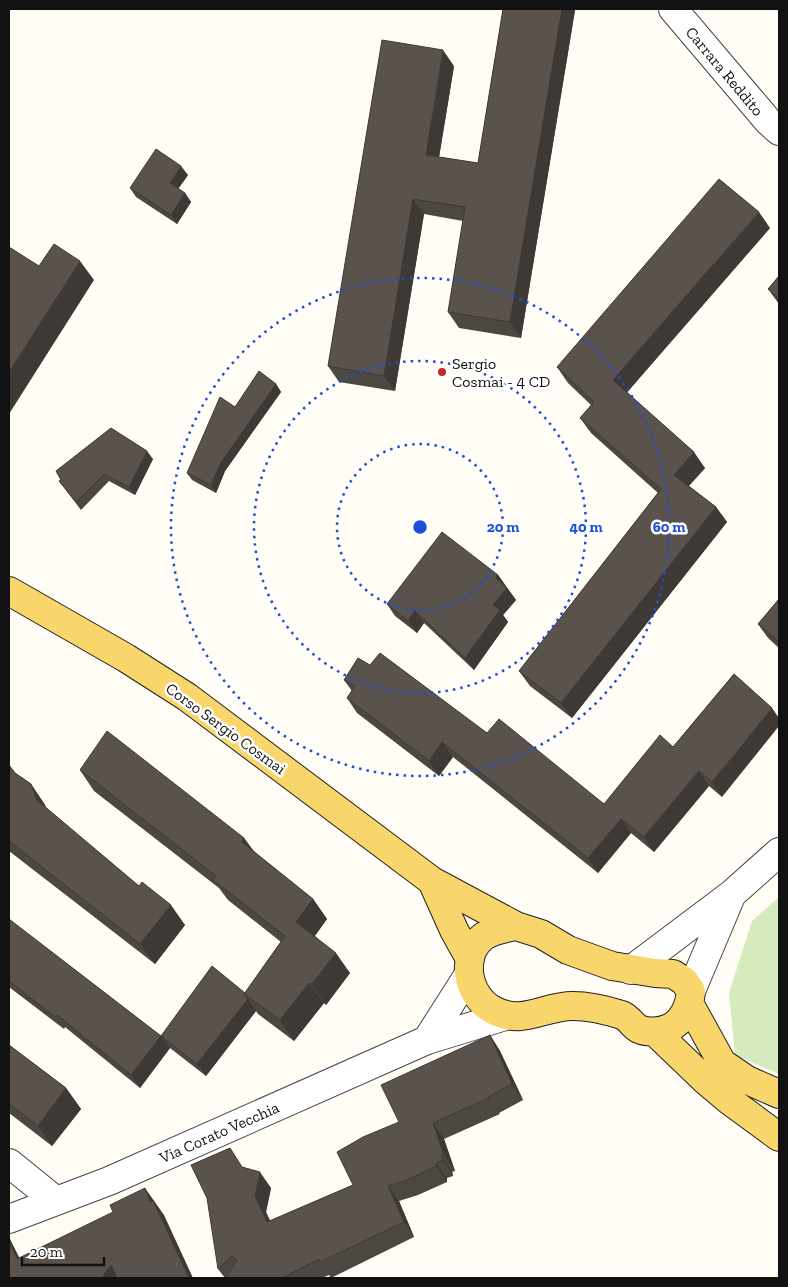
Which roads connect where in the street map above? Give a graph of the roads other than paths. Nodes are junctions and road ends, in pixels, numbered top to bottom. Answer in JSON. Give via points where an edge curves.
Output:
{"nodes":[{"id":1,"x":673,"y":9,"type":"edge"},
{"id":2,"x":779,"y":131,"type":"edge"},
{"id":3,"x":9,"y":591,"type":"edge"},
{"id":4,"x":779,"y":852,"type":"edge"},
{"id":5,"x":432,"y":881,"type":"junction"},
{"id":6,"x":732,"y":894,"type":"junction"},
{"id":7,"x":516,"y":926,"type":"junction"},
{"id":8,"x":469,"y":966,"type":"junction"},
{"id":9,"x":631,"y":970,"type":"junction"},
{"id":10,"x":690,"y":998,"type":"junction"},
{"id":11,"x":505,"y":1016,"type":"junction"},
{"id":12,"x":654,"y":1032,"type":"junction"},
{"id":13,"x":427,"y":1040,"type":"junction"},
{"id":14,"x":779,"y":1094,"type":"edge"},
{"id":15,"x":779,"y":1136,"type":"edge"},
{"id":16,"x":779,"y":1143,"type":"edge"},
{"id":17,"x":779,"y":1148,"type":"edge"},
{"id":18,"x":9,"y":1163,"type":"edge"},
{"id":19,"x":56,"y":1201,"type":"junction"},
{"id":20,"x":9,"y":1219,"type":"edge"}],
"edges":[{"from":1,"to":2,"type":"street","name":"Carrara Reddito"},
{"from":3,"to":5,"type":"main road","name":"Corso Sergio Cosmai","via":[[187,697]]},
{"from":4,"to":6,"type":"street"},
{"from":5,"to":7,"type":"main road","name":"Corso Sergio Cosmai"},
{"from":5,"to":8,"type":"main road","name":"Corso Sergio Cosmai"},
{"from":6,"to":9,"type":"street"},
{"from":6,"to":10,"type":"street"},
{"from":7,"to":8,"type":"main road","via":[[501,928],[484,936],[475,945]]},
{"from":7,"to":9,"type":"main road","name":"Corso Sergio Cosmai","via":[[541,934],[568,950]]},
{"from":8,"to":11,"type":"main road","name":"Corso Sergio Cosmai","via":[[472,986],[480,998]]},
{"from":8,"to":13,"type":"street"},
{"from":9,"to":10,"type":"main road","name":"Corso Sergio Cosmai","via":[[673,974],[684,981]]},
{"from":10,"to":12,"type":"main road","via":[[678,1022]]},
{"from":10,"to":14,"type":"main road","name":"Corso Sergio Cosmai","via":[[722,1062],[747,1080]]},
{"from":11,"to":12,"type":"main road","via":[[526,1017],[550,1008],[595,1008],[625,1016],[640,1029]]},
{"from":11,"to":13,"type":"street","name":"Via Corato Vecchia"},
{"from":12,"to":15,"type":"main road","via":[[711,1085]]},
{"from":13,"to":19,"type":"street","name":"Via Corato Vecchia","via":[[109,1181]]},
{"from":16,"to":17,"type":"main road"},
{"from":18,"to":19,"type":"street"},
{"from":19,"to":20,"type":"street","name":"Via Corato Vecchia"}]}
